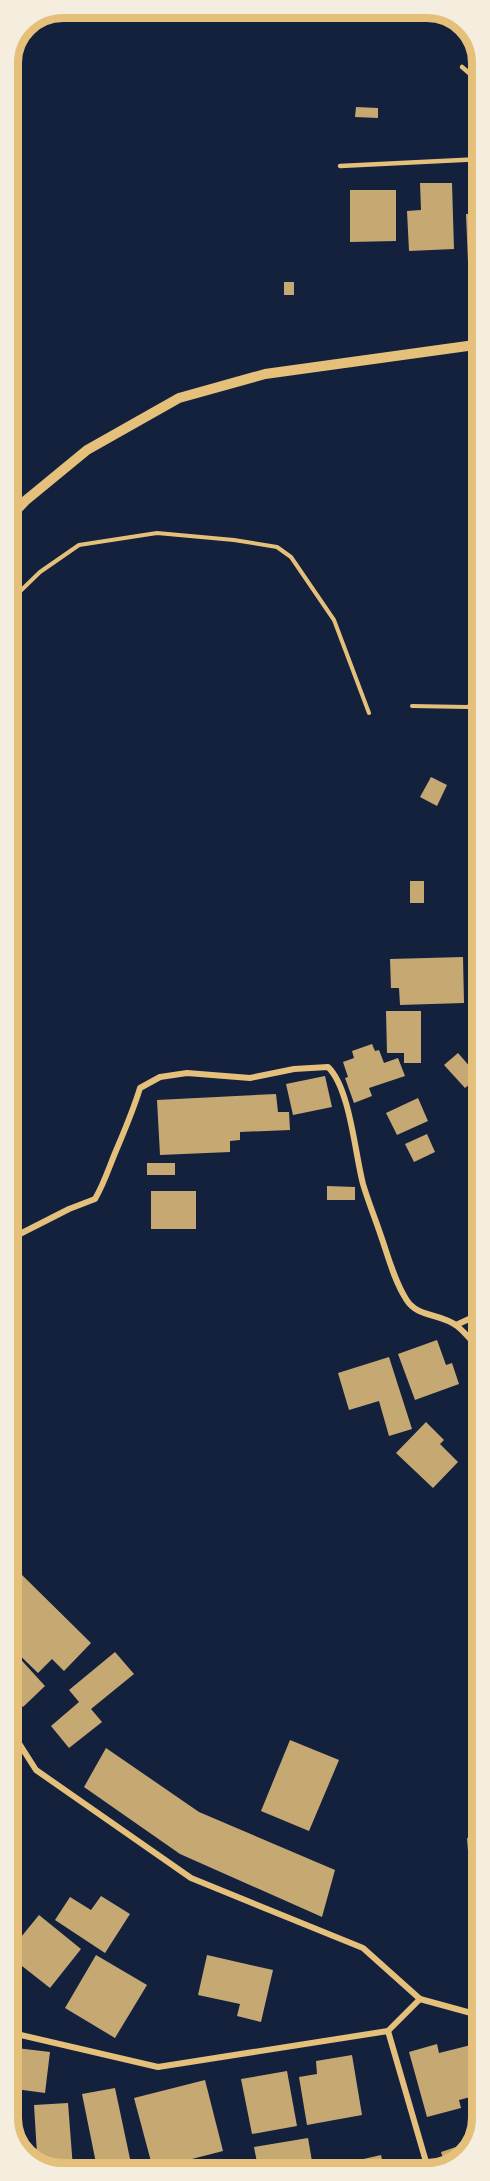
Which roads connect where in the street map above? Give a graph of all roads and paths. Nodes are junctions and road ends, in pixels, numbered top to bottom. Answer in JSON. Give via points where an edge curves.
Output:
{"nodes":[{"id":1,"x":462,"y":67,"type":"dead end"},
{"id":2,"x":472,"y":76,"type":"edge"},
{"id":3,"x":472,"y":159,"type":"edge"},
{"id":4,"x":340,"y":166,"type":"dead end"},
{"id":5,"x":472,"y":345,"type":"edge"},
{"id":6,"x":18,"y":508,"type":"edge"},
{"id":7,"x":18,"y":593,"type":"edge"},
{"id":8,"x":472,"y":705,"type":"edge"},
{"id":9,"x":412,"y":706,"type":"dead end"},
{"id":10,"x":369,"y":713,"type":"dead end"},
{"id":11,"x":18,"y":1235,"type":"edge"},
{"id":12,"x":472,"y":1318,"type":"edge"},
{"id":13,"x":456,"y":1325,"type":"junction"},
{"id":14,"x":472,"y":1342,"type":"edge"},
{"id":15,"x":18,"y":1742,"type":"edge"},
{"id":16,"x":420,"y":1999,"type":"junction"},
{"id":17,"x":472,"y":2013,"type":"edge"},
{"id":18,"x":388,"y":2031,"type":"junction"},
{"id":19,"x":18,"y":2034,"type":"edge"},
{"id":20,"x":426,"y":2163,"type":"edge"}],
"edges":[{"from":1,"to":2,"type":"lane"},
{"from":3,"to":4,"type":"lane"},
{"from":5,"to":6,"type":"street","via":[[265,374],[179,398],[87,450]]},
{"from":7,"to":10,"type":"path","via":[[40,572],[79,545],[157,533],[277,547],[291,557],[334,620]]},
{"from":8,"to":9,"type":"path"},
{"from":11,"to":13,"type":"street","via":[[95,1199],[141,1088],[160,1077],[187,1073],[250,1078],[328,1067],[350,1117],[363,1183],[405,1299],[426,1315]]},
{"from":12,"to":13,"type":"street"},
{"from":13,"to":14,"type":"street"},
{"from":15,"to":16,"type":"street","via":[[36,1770],[191,1878],[363,1948]]},
{"from":16,"to":17,"type":"street"},
{"from":16,"to":18,"type":"street"},
{"from":18,"to":19,"type":"street","via":[[158,2067]]},
{"from":18,"to":20,"type":"street"}]}
